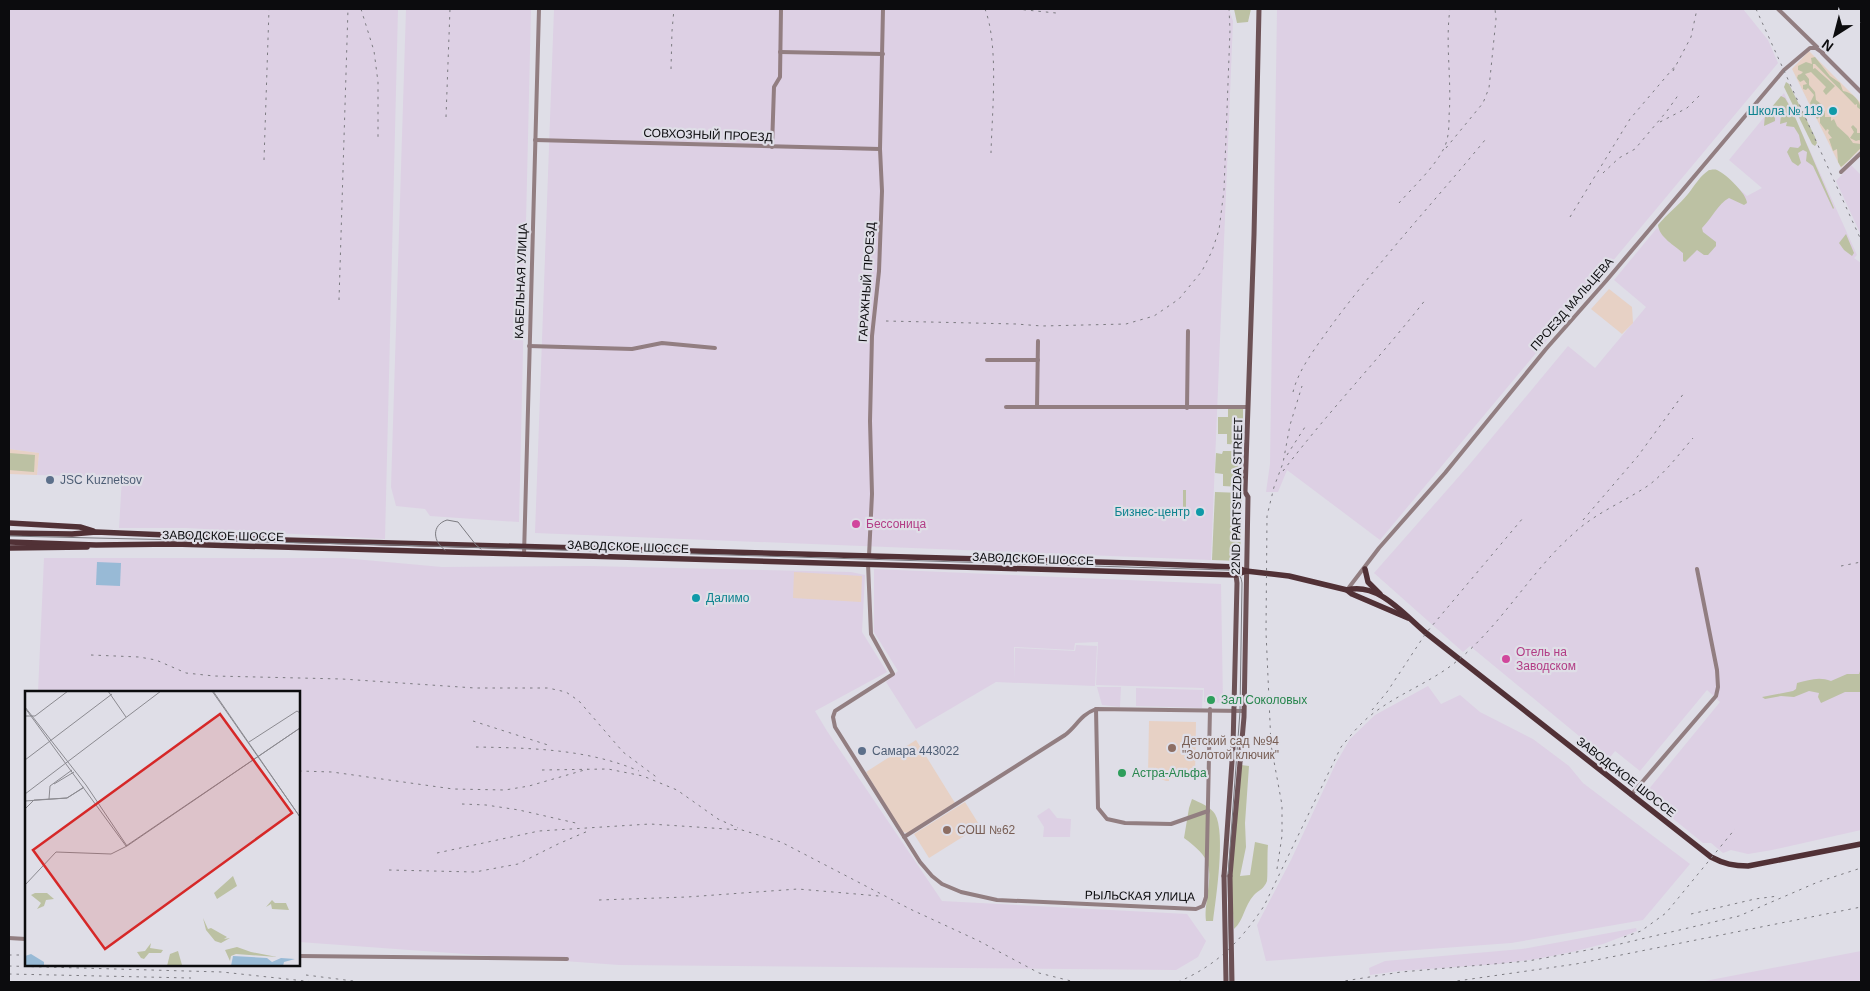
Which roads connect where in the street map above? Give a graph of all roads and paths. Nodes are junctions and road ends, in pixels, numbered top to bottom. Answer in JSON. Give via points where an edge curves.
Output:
{"nodes":[{"id":1,"x":539,"y":9,"type":"edge"},
{"id":2,"x":781,"y":9,"type":"edge"},
{"id":3,"x":883,"y":9,"type":"edge"},
{"id":4,"x":1258,"y":9,"type":"edge"},
{"id":5,"x":1778,"y":9,"type":"edge"},
{"id":6,"x":780,"y":52,"type":"junction"},
{"id":7,"x":1823,"y":53,"type":"junction"},
{"id":8,"x":883,"y":54,"type":"junction"},
{"id":9,"x":1861,"y":92,"type":"edge"},
{"id":10,"x":535,"y":140,"type":"junction"},
{"id":11,"x":772,"y":147,"type":"junction"},
{"id":12,"x":880,"y":149,"type":"junction"},
{"id":13,"x":1861,"y":153,"type":"edge"},
{"id":14,"x":1841,"y":172,"type":"dead end"},
{"id":15,"x":1188,"y":331,"type":"dead end"},
{"id":16,"x":1038,"y":341,"type":"dead end"},
{"id":17,"x":529,"y":346,"type":"junction"},
{"id":18,"x":715,"y":348,"type":"dead end"},
{"id":19,"x":987,"y":360,"type":"dead end"},
{"id":20,"x":1038,"y":360,"type":"junction"},
{"id":21,"x":1006,"y":406,"type":"dead end"},
{"id":22,"x":1037,"y":407,"type":"junction"},
{"id":23,"x":1248,"y":407,"type":"junction"},
{"id":24,"x":1187,"y":408,"type":"junction"},
{"id":25,"x":9,"y":523,"type":"edge"},
{"id":26,"x":96,"y":532,"type":"junction"},
{"id":27,"x":9,"y":533,"type":"edge"},
{"id":28,"x":174,"y":536,"type":"junction"},
{"id":29,"x":9,"y":542,"type":"edge"},
{"id":30,"x":395,"y":543,"type":"junction"},
{"id":31,"x":174,"y":544,"type":"junction"},
{"id":32,"x":96,"y":545,"type":"junction"},
{"id":33,"x":524,"y":546,"type":"junction"},
{"id":34,"x":9,"y":548,"type":"edge"},
{"id":35,"x":396,"y":551,"type":"junction"},
{"id":36,"x":524,"y":555,"type":"junction"},
{"id":37,"x":869,"y":556,"type":"junction"},
{"id":38,"x":1058,"y":562,"type":"junction"},
{"id":39,"x":868,"y":564,"type":"junction"},
{"id":40,"x":1365,"y":569,"type":"junction"},
{"id":41,"x":1698,"y":569,"type":"dead end"},
{"id":42,"x":1058,"y":570,"type":"junction"},
{"id":43,"x":1246,"y":571,"type":"junction"},
{"id":44,"x":1236,"y":575,"type":"junction"},
{"id":45,"x":1347,"y":590,"type":"junction"},
{"id":46,"x":1380,"y":594,"type":"junction"},
{"id":47,"x":1408,"y":618,"type":"junction"},
{"id":48,"x":1096,"y":709,"type":"junction"},
{"id":49,"x":1210,"y":709,"type":"junction"},
{"id":50,"x":1233,"y":710,"type":"junction"},
{"id":51,"x":1244,"y":711,"type":"junction"},
{"id":52,"x":1631,"y":795,"type":"junction"},
{"id":53,"x":1208,"y":812,"type":"junction"},
{"id":54,"x":904,"y":837,"type":"junction"},
{"id":55,"x":1861,"y":844,"type":"edge"},
{"id":56,"x":1227,"y":876,"type":"junction"},
{"id":57,"x":9,"y":938,"type":"edge"},
{"id":58,"x":25,"y":939,"type":"edge"},
{"id":59,"x":300,"y":956,"type":"edge"},
{"id":60,"x":567,"y":959,"type":"dead end"},
{"id":61,"x":1226,"y":982,"type":"edge"},
{"id":62,"x":1232,"y":982,"type":"edge"}],
"edges":[{"from":1,"to":10,"type":"street","name":"КАБЕЛЬНАЯ УЛИЦА"},
{"from":2,"to":6,"type":"street"},
{"from":3,"to":8,"type":"street","name":"ГАРАЖНЫЙ ПРОЕЗД"},
{"from":4,"to":23,"type":"main road","name":"22ND PARTS'EZDA STREET"},
{"from":5,"to":7,"type":"street"},
{"from":6,"to":8,"type":"street"},
{"from":6,"to":11,"type":"street","via":[[780,77],[774,87]]},
{"from":7,"to":9,"type":"street"},
{"from":7,"to":40,"type":"street","name":"ПРОЕЗД МАЛЬЦЕВА","via":[[1810,48],[1784,70],[1540,356]]},
{"from":8,"to":12,"type":"street","name":"ГАРАЖНЫЙ ПРОЕЗД"},
{"from":10,"to":11,"type":"street","name":"СОВХОЗНЫЙ ПРОЕЗД"},
{"from":10,"to":17,"type":"street","name":"КАБЕЛЬНАЯ УЛИЦА"},
{"from":11,"to":12,"type":"street","name":"СОВХОЗНЫЙ ПРОЕЗД"},
{"from":12,"to":37,"type":"street","name":"ГАРАЖНЫЙ ПРОЕЗД","via":[[882,191],[879,271],[872,336]]},
{"from":13,"to":14,"type":"street"},
{"from":15,"to":24,"type":"street"},
{"from":16,"to":20,"type":"street"},
{"from":17,"to":18,"type":"street","via":[[632,349],[662,343]]},
{"from":17,"to":33,"type":"street","name":"КАБЕЛЬНАЯ УЛИЦА"},
{"from":19,"to":20,"type":"street"},
{"from":20,"to":22,"type":"street"},
{"from":21,"to":22,"type":"street"},
{"from":22,"to":24,"type":"street"},
{"from":23,"to":24,"type":"street"},
{"from":23,"to":43,"type":"main road","name":"22ND PARTS'EZDA STREET"},
{"from":25,"to":26,"type":"main road","via":[[80,527]]},
{"from":26,"to":27,"type":"main road","name":"ЗАВОДСКОЕ ШОССЕ"},
{"from":26,"to":28,"type":"main road","name":"ЗАВОДСКОЕ ШОССЕ"},
{"from":28,"to":30,"type":"main road","name":"ЗАВОДСКОЕ ШОССЕ"},
{"from":28,"to":31,"type":"main road"},
{"from":29,"to":32,"type":"main road","name":"ЗАВОДСКОЕ ШОССЕ"},
{"from":30,"to":33,"type":"main road","name":"ЗАВОДСКОЕ ШОССЕ"},
{"from":30,"to":35,"type":"main road"},
{"from":31,"to":32,"type":"main road","name":"ЗАВОДСКОЕ ШОССЕ"},
{"from":31,"to":35,"type":"main road","name":"ЗАВОДСКОЕ ШОССЕ"},
{"from":32,"to":34,"type":"main road","via":[[85,548]]},
{"from":33,"to":36,"type":"street","name":"КАБЕЛЬНАЯ УЛИЦА"},
{"from":33,"to":37,"type":"main road","name":"ЗАВОДСКОЕ ШОССЕ"},
{"from":35,"to":36,"type":"main road","name":"ЗАВОДСКОЕ ШОССЕ"},
{"from":36,"to":39,"type":"main road","name":"ЗАВОДСКОЕ ШОССЕ"},
{"from":37,"to":38,"type":"main road","name":"ЗАВОДСКОЕ ШОССЕ"},
{"from":37,"to":39,"type":"main road"},
{"from":38,"to":42,"type":"main road"},
{"from":38,"to":43,"type":"main road","name":"ЗАВОДСКОЕ ШОССЕ","via":[[1235,567]]},
{"from":39,"to":42,"type":"main road","name":"ЗАВОДСКОЕ ШОССЕ"},
{"from":39,"to":54,"type":"street","name":"РЫЛЬСКАЯ УЛИЦА","via":[[871,634],[892,674],[835,711],[833,717],[835,727]]},
{"from":40,"to":45,"type":"street","name":"ПРОЕЗД МАЛЬЦЕВА"},
{"from":40,"to":46,"type":"main road","via":[[1368,582]]},
{"from":41,"to":52,"type":"street","via":[[1716,670],[1716,696]]},
{"from":42,"to":44,"type":"main road","name":"ЗАВОДСКОЕ ШОССЕ"},
{"from":43,"to":44,"type":"main road","name":"ЗАВОДСКОЕ ШОССЕ"},
{"from":43,"to":45,"type":"main road","name":"ЗАВОДСКОЕ ШОССЕ","via":[[1289,576]]},
{"from":43,"to":51,"type":"main road","name":"22ND PARTS'EZDA STREET"},
{"from":44,"to":50,"type":"main road","name":"22ND PARTS'EZDA STREET"},
{"from":45,"to":46,"type":"main road","name":"ЗАВОДСКОЕ ШОССЕ","via":[[1355,588]]},
{"from":45,"to":47,"type":"main road","name":"ЗАВОДСКОЕ ШОССЕ"},
{"from":46,"to":47,"type":"main road","name":"ЗАВОДСКОЕ ШОССЕ"},
{"from":47,"to":52,"type":"main road","name":"ЗАВОДСКОЕ ШОССЕ"},
{"from":48,"to":49,"type":"street"},
{"from":48,"to":53,"type":"street","via":[[1098,808],[1107,819],[1125,823],[1171,824]]},
{"from":48,"to":54,"type":"street","via":[[1080,718],[1073,730]]},
{"from":49,"to":50,"type":"street"},
{"from":49,"to":53,"type":"street","name":"РЫЛЬСКАЯ УЛИЦА"},
{"from":50,"to":51,"type":"street"},
{"from":50,"to":56,"type":"main road","name":"22ND PARTS'EZDA STREET"},
{"from":51,"to":56,"type":"main road","name":"22ND PARTS'EZDA STREET"},
{"from":52,"to":55,"type":"main road","name":"ЗАВОДСКОЕ ШОССЕ","via":[[1711,857],[1728,865],[1765,864]]},
{"from":53,"to":54,"type":"street","name":"РЫЛЬСКАЯ УЛИЦА","via":[[1206,897],[1203,906],[1196,910],[1008,902],[960,892],[932,876]]},
{"from":56,"to":61,"type":"main road","name":"22ND PARTS'EZDA STREET","bridge":true},
{"from":56,"to":62,"type":"main road","name":"22ND PARTS'EZDA STREET","bridge":true},
{"from":57,"to":58,"type":"street"},
{"from":59,"to":60,"type":"street"}]}
